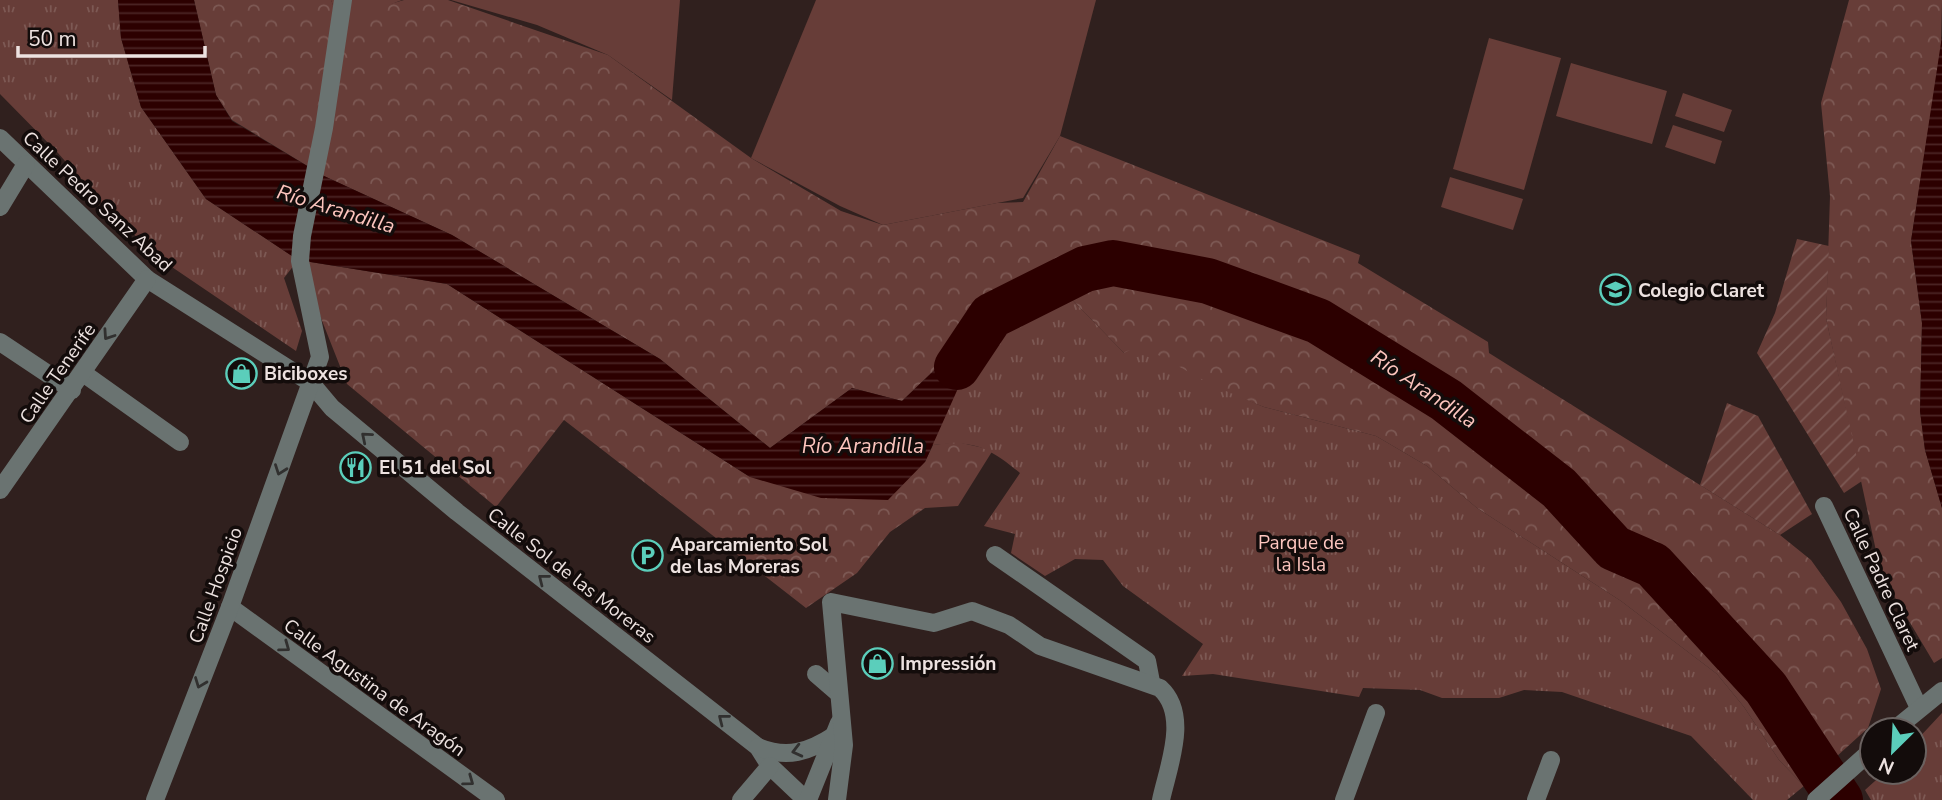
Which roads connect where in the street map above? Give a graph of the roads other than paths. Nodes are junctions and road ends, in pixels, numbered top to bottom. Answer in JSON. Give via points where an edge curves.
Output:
{"nodes":[{"id":1,"x":343,"y":0,"type":"edge"},
{"id":2,"x":0,"y":138,"type":"edge"},
{"id":3,"x":26,"y":164,"type":"junction"},
{"id":4,"x":0,"y":208,"type":"edge"},
{"id":5,"x":147,"y":279,"type":"junction"},
{"id":6,"x":0,"y":342,"type":"edge"},
{"id":7,"x":83,"y":373,"type":"junction"},
{"id":8,"x":311,"y":383,"type":"junction"},
{"id":9,"x":72,"y":390,"type":"junction"},
{"id":10,"x":180,"y":442,"type":"dead end"},
{"id":11,"x":0,"y":490,"type":"edge"},
{"id":12,"x":1824,"y":506,"type":"dead end"},
{"id":13,"x":995,"y":555,"type":"dead end"},
{"id":14,"x":230,"y":607,"type":"junction"},
{"id":15,"x":816,"y":674,"type":"dead end"},
{"id":16,"x":1151,"y":682,"type":"junction"},
{"id":17,"x":1942,"y":691,"type":"edge"},
{"id":18,"x":838,"y":693,"type":"junction"},
{"id":19,"x":1920,"y":708,"type":"junction"},
{"id":20,"x":1376,"y":713,"type":"dead end"},
{"id":21,"x":1911,"y":716,"type":"edge"},
{"id":22,"x":838,"y":727,"type":"junction"},
{"id":23,"x":758,"y":747,"type":"junction"},
{"id":24,"x":1551,"y":760,"type":"dead end"},
{"id":25,"x":1858,"y":763,"type":"edge"},
{"id":26,"x":770,"y":766,"type":"junction"},
{"id":27,"x":155,"y":800,"type":"edge"},
{"id":28,"x":496,"y":800,"type":"edge"},
{"id":29,"x":741,"y":800,"type":"edge"},
{"id":30,"x":807,"y":800,"type":"edge"},
{"id":31,"x":837,"y":800,"type":"edge"},
{"id":32,"x":1161,"y":800,"type":"edge"},
{"id":33,"x":1344,"y":800,"type":"edge"},
{"id":34,"x":1536,"y":800,"type":"edge"},
{"id":35,"x":1816,"y":800,"type":"edge"}],
"edges":[{"from":1,"to":8,"type":"street","name":"Calle Hospicio","via":[[302,236],[300,261],[320,356]]},
{"from":2,"to":3,"type":"street","name":"Calle Pedro Sanz Abad"},
{"from":3,"to":4,"type":"street"},
{"from":3,"to":5,"type":"street","name":"Calle Pedro Sanz Abad"},
{"from":5,"to":7,"type":"street","name":"Calle Tenerife","one_way":true},
{"from":5,"to":8,"type":"street","name":"Calle Pedro Sanz Abad"},
{"from":6,"to":9,"type":"street"},
{"from":7,"to":9,"type":"street","name":"Calle Tenerife"},
{"from":7,"to":10,"type":"street"},
{"from":8,"to":14,"type":"street","name":"Calle Hospicio","one_way":true},
{"from":23,"to":8,"type":"street","name":"Calle Sol de las Moreras","one_way":true,"via":[[457,512],[332,408]]},
{"from":9,"to":11,"type":"street","name":"Calle Tenerife"},
{"from":12,"to":19,"type":"street","name":"Calle Padre Claret"},
{"from":13,"to":16,"type":"street","via":[[1147,661]]},
{"from":14,"to":27,"type":"street","name":"Calle Hospicio","one_way":true},
{"from":14,"to":28,"type":"street","name":"Calle Agustina de Aragón","one_way":true},
{"from":15,"to":18,"type":"street"},
{"from":16,"to":18,"type":"street","via":[[1040,646],[1009,625],[972,611],[934,623],[831,602]]},
{"from":16,"to":32,"type":"street","via":[[1167,694],[1176,722]]},
{"from":17,"to":19,"type":"street"},
{"from":18,"to":22,"type":"street"},
{"from":19,"to":21,"type":"street"},
{"from":20,"to":33,"type":"street"},
{"from":22,"to":23,"type":"street","one_way":true,"via":[[818,746],[777,755]]},
{"from":22,"to":30,"type":"street"},
{"from":22,"to":31,"type":"street","via":[[844,745]]},
{"from":23,"to":26,"type":"street","name":"Calle Sol de las Moreras"},
{"from":24,"to":34,"type":"street"},
{"from":25,"to":35,"type":"street"},
{"from":26,"to":29,"type":"street"},
{"from":26,"to":30,"type":"street","name":"Calle Sol de las Moreras"}]}
